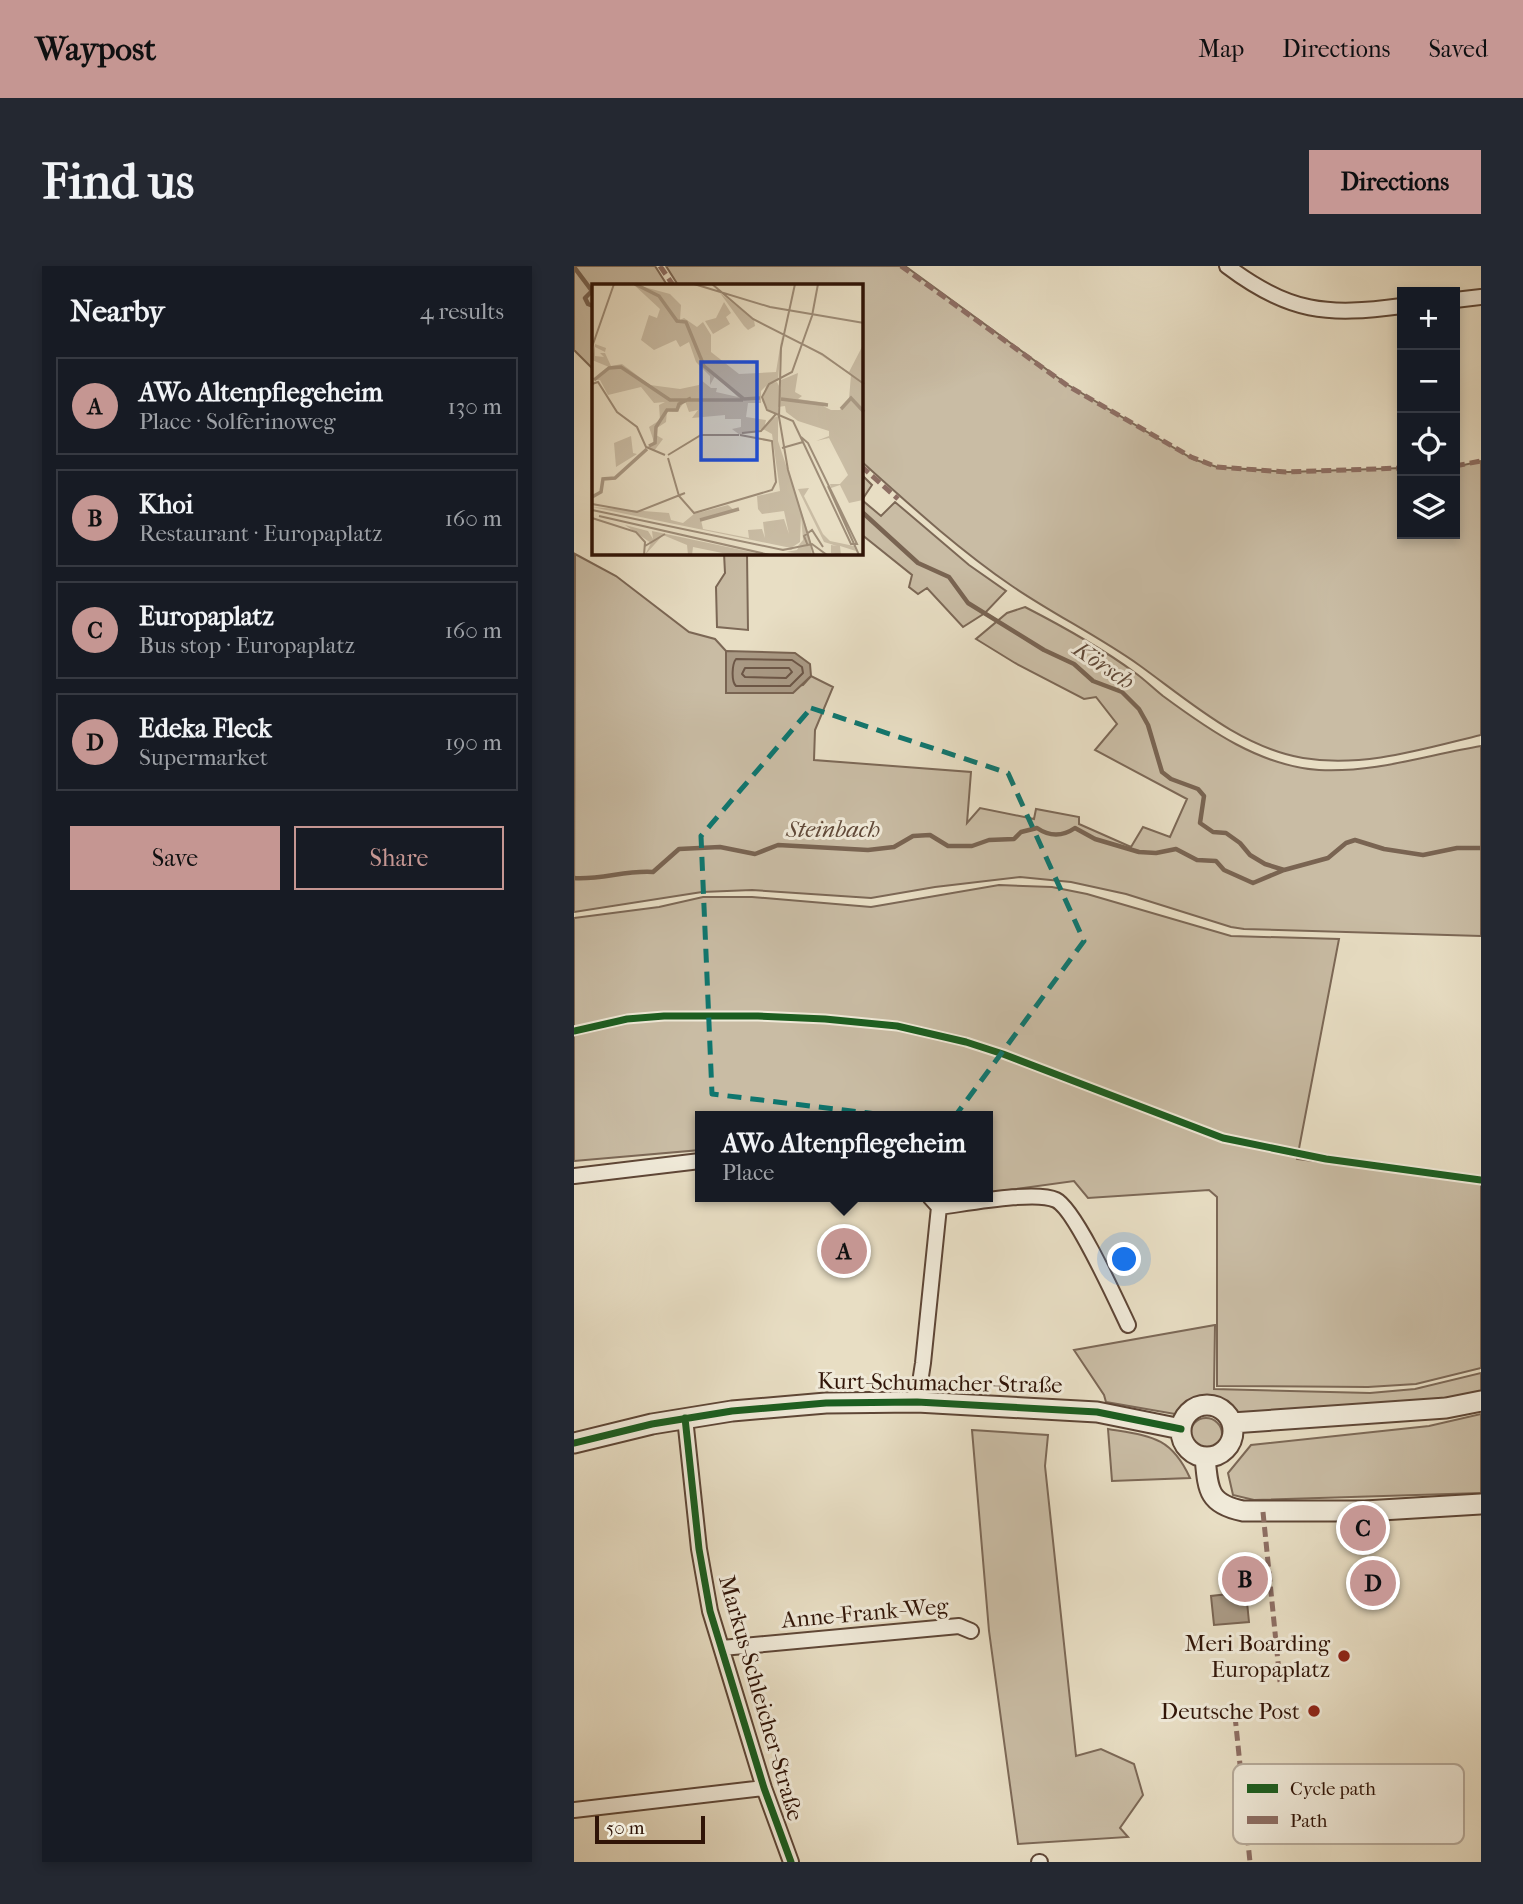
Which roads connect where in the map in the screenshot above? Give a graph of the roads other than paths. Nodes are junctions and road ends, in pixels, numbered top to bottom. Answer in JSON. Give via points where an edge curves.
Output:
{"nodes":[{"id":1,"x":1227,"y":266,"type":"edge"},
{"id":2,"x":1481,"y":297,"type":"edge"},
{"id":3,"x":1460,"y":299,"type":"edge"},
{"id":4,"x":1397,"y":306,"type":"edge"},
{"id":5,"x":695,"y":1162,"type":"edge"},
{"id":6,"x":574,"y":1176,"type":"edge"},
{"id":7,"x":993,"y":1199,"type":"edge"},
{"id":8,"x":934,"y":1202,"type":"edge"},
{"id":9,"x":1128,"y":1325,"type":"dead end"},
{"id":10,"x":1481,"y":1401,"type":"edge"},
{"id":11,"x":917,"y":1402,"type":"junction"},
{"id":12,"x":685,"y":1418,"type":"junction"},
{"id":13,"x":1232,"y":1423,"type":"junction"},
{"id":14,"x":1181,"y":1429,"type":"junction"},
{"id":15,"x":574,"y":1443,"type":"edge"},
{"id":16,"x":1205,"y":1457,"type":"junction"},
{"id":17,"x":1481,"y":1504,"type":"edge"},
{"id":18,"x":971,"y":1631,"type":"dead end"},
{"id":19,"x":722,"y":1648,"type":"junction"},
{"id":20,"x":764,"y":1787,"type":"junction"},
{"id":21,"x":574,"y":1810,"type":"edge"},
{"id":22,"x":791,"y":1862,"type":"edge"}],
"edges":[{"from":1,"to":4,"type":"street","via":[[1248,282],[1294,304],[1324,311]]},
{"from":2,"to":3,"type":"street"},
{"from":5,"to":6,"type":"street"},
{"from":7,"to":9,"type":"street","via":[[1037,1196],[1058,1201],[1076,1223]]},
{"from":8,"to":11,"type":"street"},
{"from":10,"to":13,"type":"street","via":[[1446,1408]]},
{"from":11,"to":12,"type":"street","name":"Kurt-Schumacher-Straße","via":[[826,1403]]},
{"from":11,"to":14,"type":"street","name":"Kurt-Schumacher-Straße","via":[[1097,1412]]},
{"from":12,"to":15,"type":"street","name":"Kurt-Schumacher-Straße"},
{"from":12,"to":19,"type":"street","name":"Markus-Schleicher-Straße","via":[[699,1549]]},
{"from":13,"to":14,"type":"street","via":[[1226,1413],[1204,1405],[1184,1418]]},
{"from":13,"to":16,"type":"street","via":[[1233,1436],[1227,1447]]},
{"from":14,"to":16,"type":"street","via":[[1187,1448]]},
{"from":16,"to":17,"type":"street","via":[[1212,1495],[1225,1507],[1243,1511]]},
{"from":18,"to":19,"type":"street","name":"Anne-Frank-Weg","via":[[959,1626]]},
{"from":19,"to":20,"type":"street","name":"Markus-Schleicher-Straße"},
{"from":20,"to":21,"type":"street"},
{"from":20,"to":22,"type":"street","name":"Markus-Schleicher-Straße"}]}
